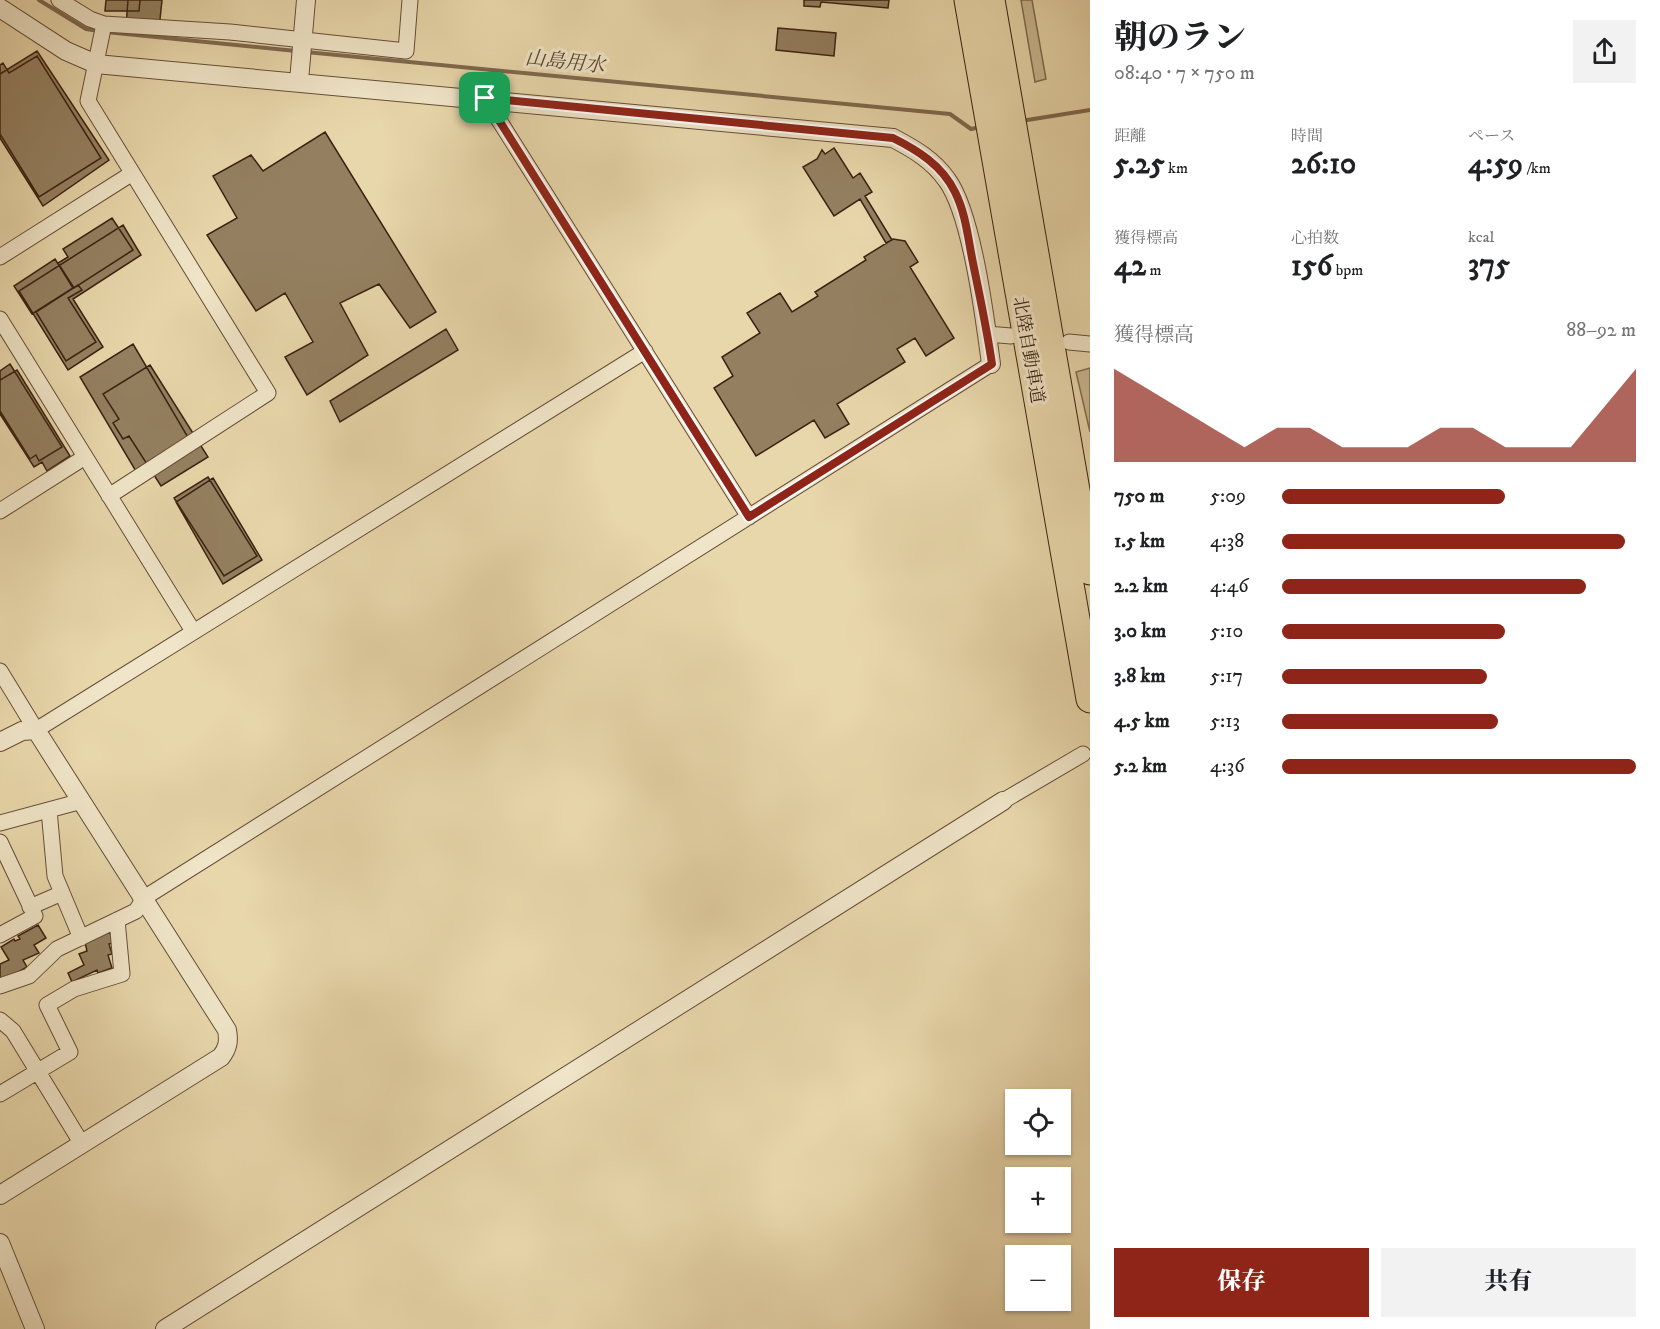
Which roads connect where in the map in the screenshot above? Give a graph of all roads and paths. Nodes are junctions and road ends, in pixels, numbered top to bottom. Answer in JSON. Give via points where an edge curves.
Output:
{"nodes":[{"id":1,"x":59,"y":0,"type":"edge"},
{"id":2,"x":306,"y":0,"type":"edge"},
{"id":3,"x":410,"y":0,"type":"edge"},
{"id":4,"x":968,"y":0,"type":"edge"},
{"id":5,"x":991,"y":0,"type":"edge"},
{"id":6,"x":0,"y":8,"type":"edge"},
{"id":7,"x":104,"y":26,"type":"junction"},
{"id":8,"x":302,"y":39,"type":"junction"},
{"id":9,"x":96,"y":64,"type":"junction"},
{"id":10,"x":299,"y":81,"type":"junction"},
{"id":11,"x":485,"y":98,"type":"junction"},
{"id":12,"x":998,"y":106,"type":"junction"},
{"id":13,"x":1003,"y":135,"type":"junction"},
{"id":14,"x":131,"y":174,"type":"junction"},
{"id":15,"x":0,"y":257,"type":"edge"},
{"id":16,"x":0,"y":319,"type":"edge"},
{"id":17,"x":987,"y":333,"type":"junction"},
{"id":18,"x":1011,"y":336,"type":"dead end"},
{"id":19,"x":1069,"y":342,"type":"dead end"},
{"id":20,"x":1090,"y":344,"type":"edge"},
{"id":21,"x":645,"y":351,"type":"junction"},
{"id":22,"x":992,"y":364,"type":"joint"},
{"id":23,"x":85,"y":457,"type":"junction"},
{"id":24,"x":110,"y":496,"type":"junction"},
{"id":25,"x":0,"y":511,"type":"edge"},
{"id":26,"x":749,"y":517,"type":"junction"},
{"id":27,"x":1090,"y":571,"type":"edge"},
{"id":28,"x":194,"y":631,"type":"junction"},
{"id":29,"x":0,"y":671,"type":"edge"},
{"id":30,"x":1090,"y":699,"type":"edge"},
{"id":31,"x":36,"y":730,"type":"junction"},
{"id":32,"x":0,"y":742,"type":"edge"},
{"id":33,"x":1083,"y":754,"type":"dead end"},
{"id":34,"x":82,"y":801,"type":"junction"},
{"id":35,"x":1003,"y":801,"type":"joint"},
{"id":36,"x":49,"y":810,"type":"junction"},
{"id":37,"x":0,"y":823,"type":"edge"},
{"id":38,"x":0,"y":842,"type":"edge"},
{"id":39,"x":62,"y":893,"type":"junction"},
{"id":40,"x":144,"y":898,"type":"junction"},
{"id":41,"x":30,"y":907,"type":"junction"},
{"id":42,"x":117,"y":920,"type":"junction"},
{"id":43,"x":0,"y":935,"type":"edge"},
{"id":44,"x":81,"y":938,"type":"junction"},
{"id":45,"x":0,"y":986,"type":"edge"},
{"id":46,"x":0,"y":1020,"type":"edge"},
{"id":47,"x":37,"y":1071,"type":"junction"},
{"id":48,"x":0,"y":1094,"type":"edge"},
{"id":49,"x":82,"y":1144,"type":"junction"},
{"id":50,"x":0,"y":1196,"type":"edge"},
{"id":51,"x":0,"y":1243,"type":"edge"},
{"id":52,"x":34,"y":1329,"type":"edge"},
{"id":53,"x":165,"y":1329,"type":"edge"}],
"edges":[{"from":1,"to":7,"type":"street"},
{"from":2,"to":8,"type":"street"},
{"from":3,"to":8,"type":"street","via":[[406,51]]},
{"from":4,"to":12,"type":"highway","name":"北陸自動車道"},
{"from":5,"to":12,"type":"highway","name":"北陸自動車道"},
{"from":6,"to":9,"type":"street","via":[[66,51]]},
{"from":7,"to":8,"type":"street"},
{"from":7,"to":9,"type":"street"},
{"from":8,"to":10,"type":"street"},
{"from":9,"to":10,"type":"street"},
{"from":9,"to":14,"type":"street","via":[[88,101]]},
{"from":10,"to":11,"type":"street"},
{"from":11,"to":17,"type":"street","via":[[893,138],[933,163],[955,191],[966,221]]},
{"from":11,"to":21,"type":"street"},
{"from":12,"to":13,"type":"highway","name":"北陸自動車道"},
{"from":13,"to":27,"type":"highway","name":"北陸自動車道"},
{"from":13,"to":30,"type":"highway","name":"北陸自動車道"},
{"from":14,"to":15,"type":"street"},
{"from":14,"to":24,"type":"street","via":[[268,393]]},
{"from":16,"to":23,"type":"street"},
{"from":17,"to":18,"type":"street"},
{"from":17,"to":22,"type":"street"},
{"from":19,"to":20,"type":"street"},
{"from":21,"to":26,"type":"street"},
{"from":21,"to":28,"type":"street"},
{"from":22,"to":26,"type":"street"},
{"from":23,"to":24,"type":"street"},
{"from":23,"to":25,"type":"street"},
{"from":24,"to":28,"type":"street"},
{"from":26,"to":40,"type":"street"},
{"from":28,"to":31,"type":"street"},
{"from":29,"to":31,"type":"street"},
{"from":31,"to":32,"type":"street","via":[[22,730]]},
{"from":31,"to":34,"type":"street"},
{"from":33,"to":35,"type":"street"},
{"from":34,"to":36,"type":"street"},
{"from":34,"to":40,"type":"street"},
{"from":35,"to":53,"type":"street"},
{"from":36,"to":37,"type":"street"},
{"from":36,"to":39,"type":"street","via":[[55,876]]},
{"from":38,"to":41,"type":"street"},
{"from":39,"to":41,"type":"street"},
{"from":39,"to":44,"type":"street"},
{"from":40,"to":42,"type":"street","via":[[136,912]]},
{"from":40,"to":49,"type":"street","via":[[226,1030],[227,1050]]},
{"from":41,"to":43,"type":"street","via":[[34,916]]},
{"from":42,"to":44,"type":"street"},
{"from":42,"to":47,"type":"street","via":[[122,974],[74,988],[47,1005],[70,1052]]},
{"from":44,"to":45,"type":"street","via":[[57,949],[29,976]]},
{"from":46,"to":47,"type":"street","via":[[13,1031]]},
{"from":47,"to":48,"type":"street"},
{"from":47,"to":49,"type":"street"},
{"from":49,"to":50,"type":"street"},
{"from":51,"to":52,"type":"street"}]}
